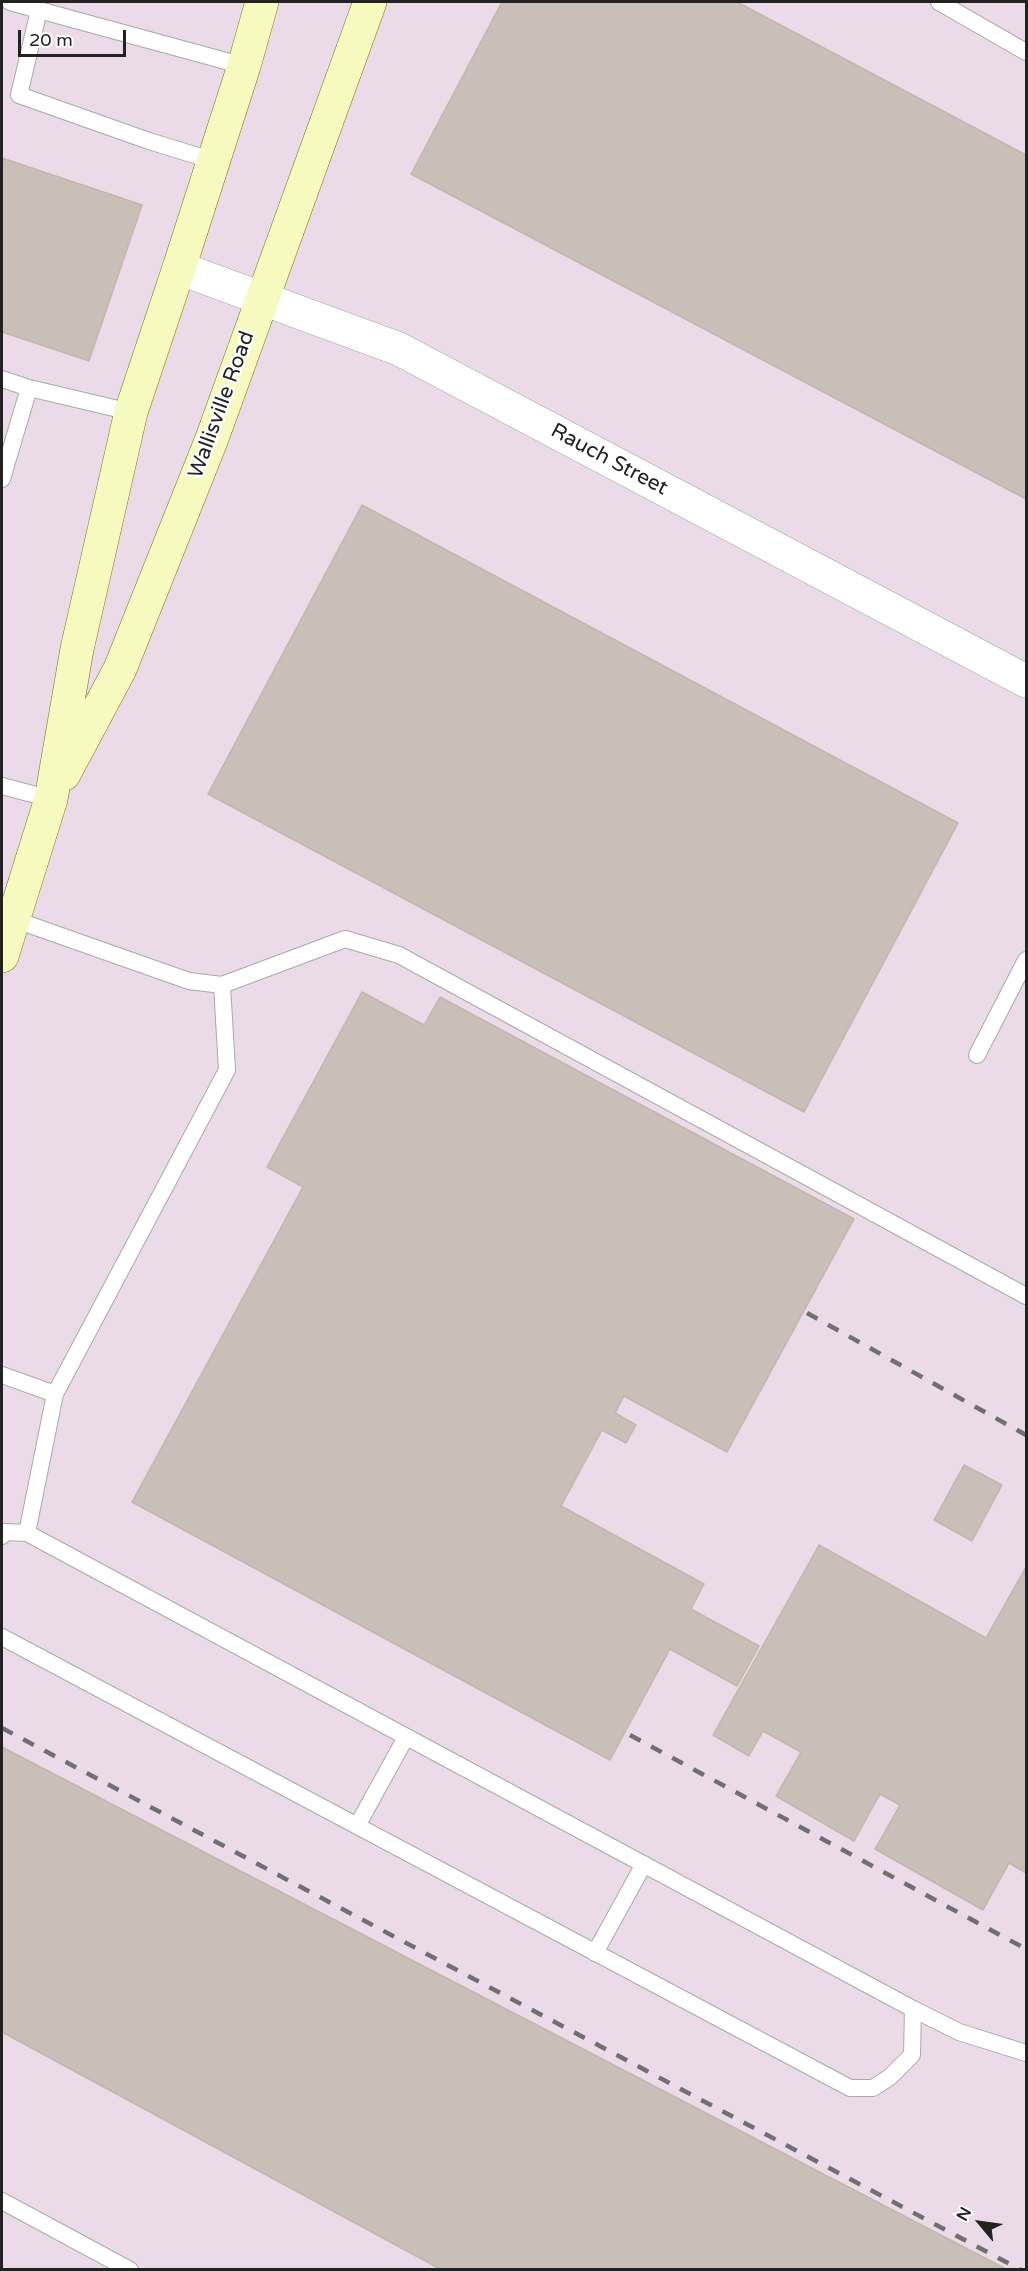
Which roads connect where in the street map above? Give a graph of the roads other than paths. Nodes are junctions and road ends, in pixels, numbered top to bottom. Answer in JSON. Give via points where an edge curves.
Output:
{"nodes":[{"id":1,"x":10,"y":2,"type":"edge"},
{"id":2,"x":262,"y":2,"type":"edge"},
{"id":3,"x":370,"y":2,"type":"edge"},
{"id":4,"x":939,"y":2,"type":"edge"},
{"id":5,"x":39,"y":10,"type":"junction"},
{"id":6,"x":1026,"y":52,"type":"edge"},
{"id":7,"x":244,"y":66,"type":"junction"},
{"id":8,"x":214,"y":160,"type":"junction"},
{"id":9,"x":179,"y":268,"type":"junction"},
{"id":10,"x":261,"y":298,"type":"junction"},
{"id":11,"x":2,"y":379,"type":"edge"},
{"id":12,"x":29,"y":387,"type":"junction"},
{"id":13,"x":131,"y":412,"type":"junction"},
{"id":14,"x":2,"y":479,"type":"edge"},
{"id":15,"x":1026,"y":681,"type":"edge"},
{"id":16,"x":2,"y":786,"type":"edge"},
{"id":17,"x":51,"y":799,"type":"junction"},
{"id":18,"x":13,"y":919,"type":"junction"},
{"id":19,"x":2,"y":956,"type":"edge"},
{"id":20,"x":1026,"y":960,"type":"edge"},
{"id":21,"x":222,"y":985,"type":"junction"},
{"id":22,"x":976,"y":1055,"type":"dead end"},
{"id":23,"x":1026,"y":1296,"type":"edge"},
{"id":24,"x":2,"y":1375,"type":"edge"},
{"id":25,"x":55,"y":1394,"type":"junction"},
{"id":26,"x":27,"y":1533,"type":"junction"},
{"id":27,"x":2,"y":1536,"type":"edge"},
{"id":28,"x":2,"y":1637,"type":"edge"},
{"id":29,"x":406,"y":1737,"type":"junction"},
{"id":30,"x":357,"y":1826,"type":"junction"},
{"id":31,"x":644,"y":1864,"type":"junction"},
{"id":32,"x":595,"y":1953,"type":"junction"},
{"id":33,"x":913,"y":2009,"type":"junction"},
{"id":34,"x":1026,"y":2053,"type":"edge"},
{"id":35,"x":2,"y":2201,"type":"edge"},
{"id":36,"x":130,"y":2270,"type":"edge"}],
"edges":[{"from":1,"to":5,"type":"lane"},
{"from":2,"to":7,"type":"main road","name":"Wallisville Road"},
{"from":3,"to":10,"type":"main road","name":"Wallisville Road"},
{"from":4,"to":6,"type":"lane"},
{"from":5,"to":7,"type":"lane"},
{"from":5,"to":8,"type":"lane","via":[[19,95]]},
{"from":7,"to":8,"type":"main road","name":"Wallisville Road"},
{"from":8,"to":9,"type":"main road","name":"Wallisville Road"},
{"from":9,"to":10,"type":"street","name":"Rauch Street"},
{"from":9,"to":13,"type":"main road","name":"Wallisville Road"},
{"from":10,"to":15,"type":"street","name":"Rauch Street","via":[[399,349]]},
{"from":10,"to":17,"type":"main road","name":"Wallisville Road","via":[[211,441],[120,669]]},
{"from":11,"to":12,"type":"lane"},
{"from":12,"to":13,"type":"lane"},
{"from":12,"to":14,"type":"lane"},
{"from":13,"to":17,"type":"main road","name":"Wallisville Road","via":[[77,649]]},
{"from":16,"to":17,"type":"lane"},
{"from":17,"to":18,"type":"main road","name":"Wallisville Road"},
{"from":18,"to":19,"type":"main road","name":"Wallisville Road"},
{"from":18,"to":21,"type":"lane","via":[[189,981]]},
{"from":20,"to":22,"type":"lane"},
{"from":21,"to":23,"type":"lane","via":[[345,939],[399,955]]},
{"from":21,"to":25,"type":"lane","via":[[227,1070]]},
{"from":24,"to":25,"type":"lane"},
{"from":25,"to":26,"type":"lane"},
{"from":26,"to":27,"type":"lane","via":[[5,1532]]},
{"from":26,"to":29,"type":"lane"},
{"from":28,"to":30,"type":"lane"},
{"from":29,"to":30,"type":"lane"},
{"from":29,"to":31,"type":"lane"},
{"from":30,"to":32,"type":"lane"},
{"from":31,"to":32,"type":"lane"},
{"from":31,"to":33,"type":"lane"},
{"from":32,"to":33,"type":"lane","via":[[850,2088],[873,2088],[912,2055]]},
{"from":33,"to":34,"type":"lane","via":[[959,2032]]},
{"from":35,"to":36,"type":"lane"}]}
